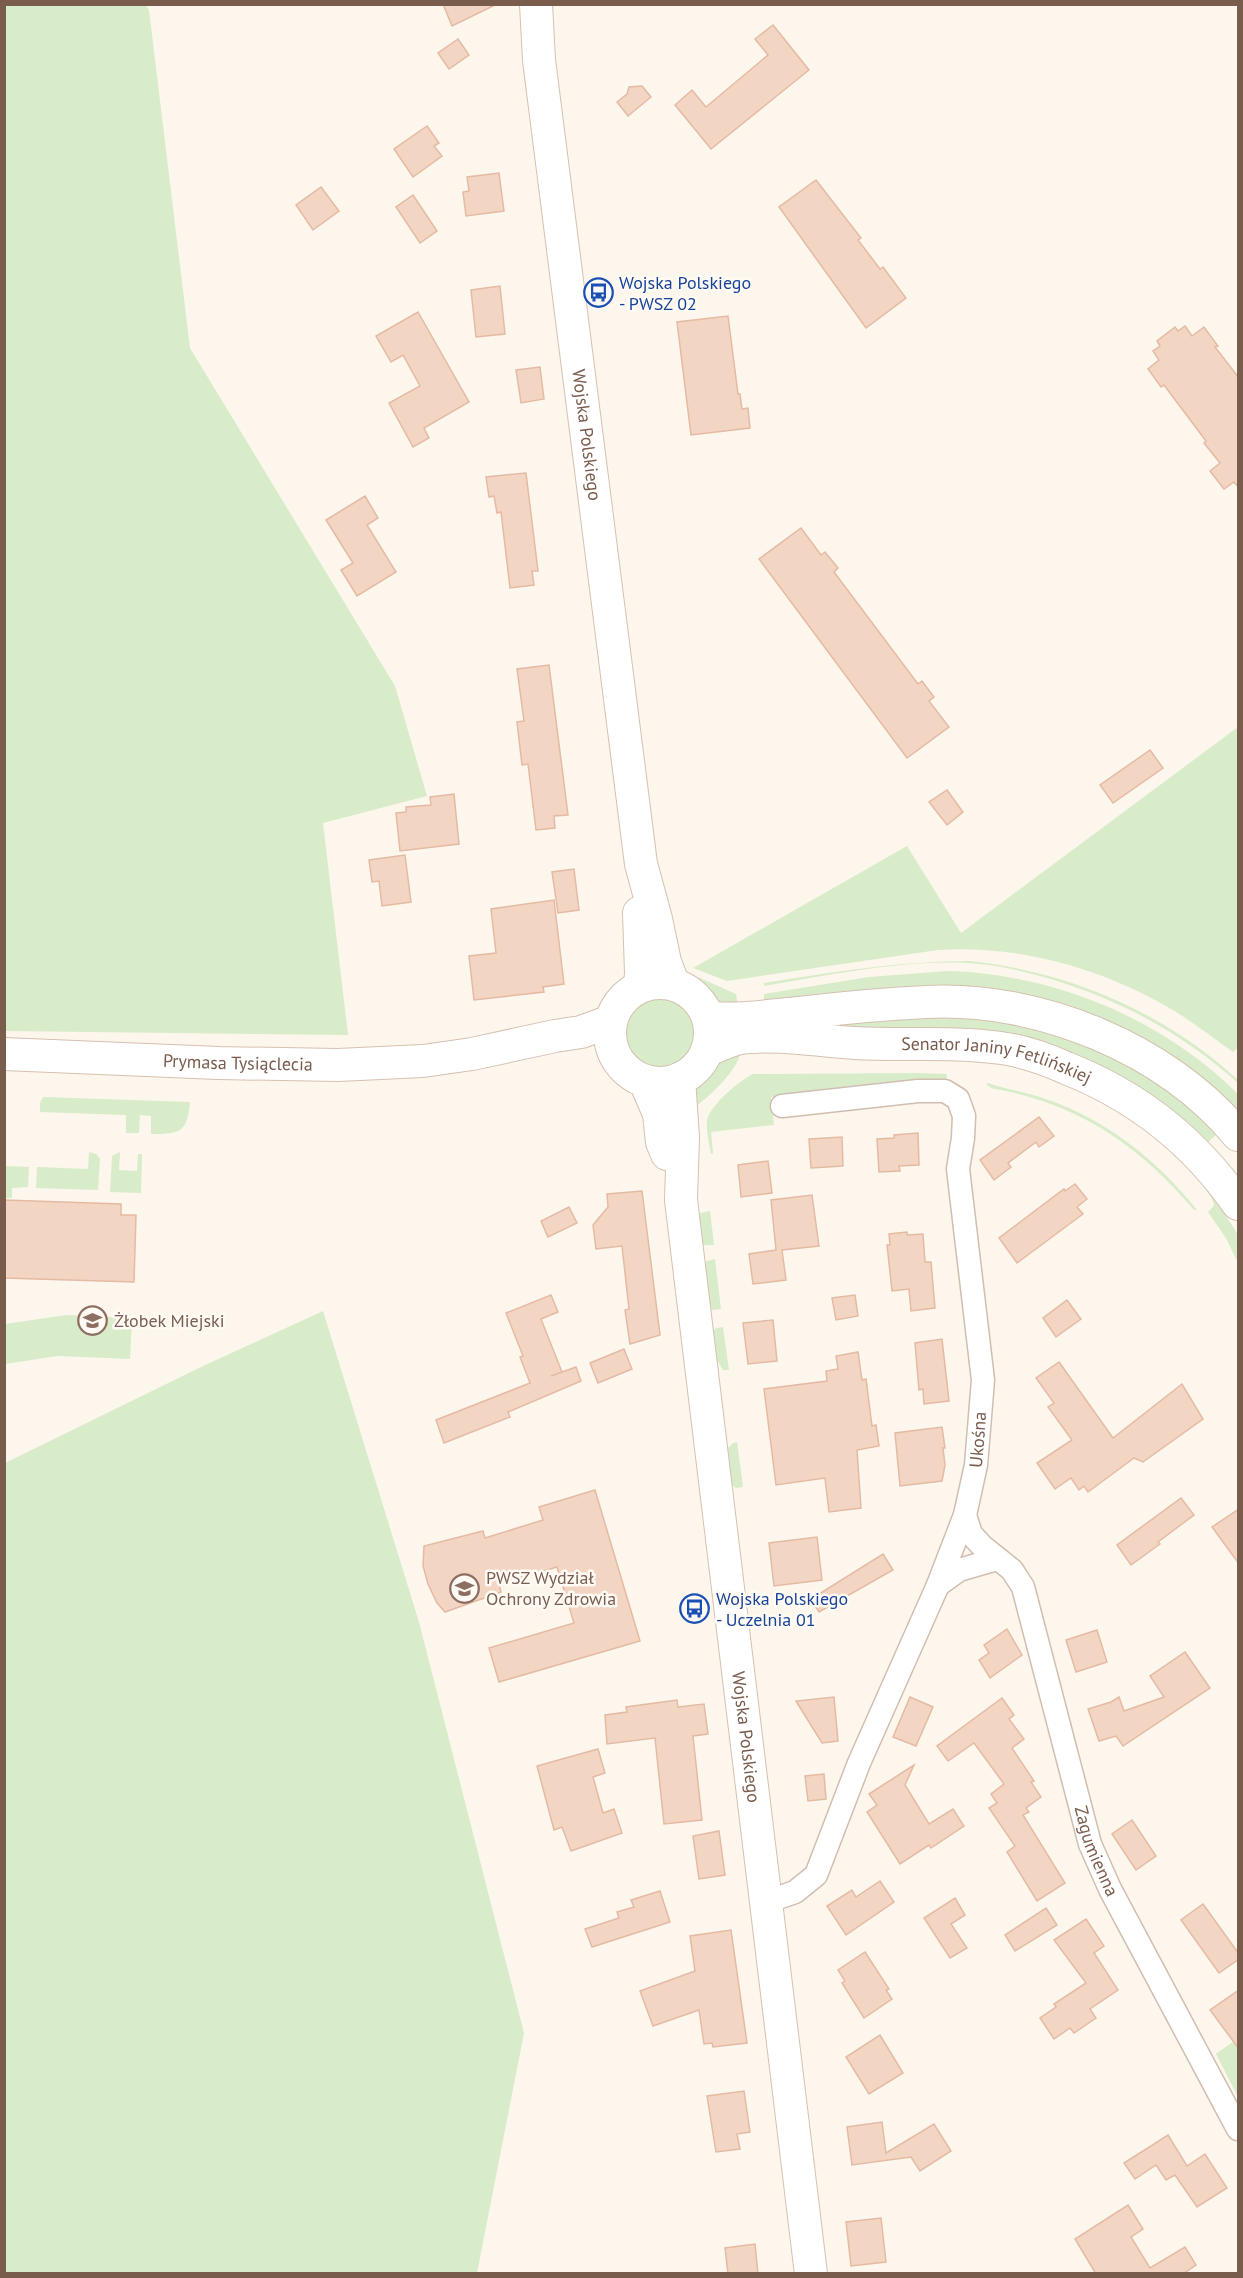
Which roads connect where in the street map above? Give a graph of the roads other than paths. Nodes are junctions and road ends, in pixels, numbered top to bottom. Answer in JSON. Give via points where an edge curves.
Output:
{"nodes":[{"id":1,"x":536,"y":4,"type":"edge"},
{"id":2,"x":641,"y":864,"type":"junction"},
{"id":3,"x":673,"y":983,"type":"junction"},
{"id":4,"x":640,"y":987,"type":"junction"},
{"id":5,"x":708,"y":1018,"type":"junction"},
{"id":6,"x":611,"y":1022,"type":"junction"},
{"id":7,"x":707,"y":1050,"type":"junction"},
{"id":8,"x":4,"y":1054,"type":"edge"},
{"id":9,"x":472,"y":1054,"type":"junction"},
{"id":10,"x":618,"y":1060,"type":"junction"},
{"id":11,"x":679,"y":1079,"type":"junction"},
{"id":12,"x":645,"y":1081,"type":"junction"},
{"id":13,"x":782,"y":1106,"type":"dead end"},
{"id":14,"x":1239,"y":1135,"type":"edge"},
{"id":15,"x":681,"y":1200,"type":"junction"},
{"id":16,"x":1239,"y":1204,"type":"edge"},
{"id":17,"x":965,"y":1515,"type":"junction"},
{"id":18,"x":997,"y":1560,"type":"junction"},
{"id":19,"x":938,"y":1585,"type":"junction"},
{"id":20,"x":766,"y":1902,"type":"junction"},
{"id":21,"x":1239,"y":2129,"type":"edge"},
{"id":22,"x":811,"y":2274,"type":"edge"}],
"edges":[{"from":1,"to":2,"type":"main road","name":"Wojska Polskiego","via":[[539,60]]},
{"from":2,"to":3,"type":"main road","name":"Wojska Polskiego"},
{"from":2,"to":4,"type":"main road","name":"Wojska Polskiego"},
{"from":3,"to":4,"type":"main road"},
{"from":3,"to":5,"type":"main road","via":[[691,994]]},
{"from":4,"to":6,"type":"main road","via":[[621,1002]]},
{"from":5,"to":7,"type":"main road"},
{"from":5,"to":14,"type":"main road","via":[[755,1018],[969,1001],[1030,1011],[1108,1039],[1160,1067],[1206,1102]]},
{"from":6,"to":9,"type":"main road","name":"Prymasa Tysiąclecia"},
{"from":6,"to":10,"type":"main road","via":[[611,1041]]},
{"from":7,"to":11,"type":"main road","via":[[698,1066]]},
{"from":7,"to":16,"type":"main road","name":"Senator Janiny Fetlińskiej","via":[[742,1038],[780,1038],[1003,1048],[1045,1059],[1087,1076],[1155,1116],[1203,1159]]},
{"from":8,"to":9,"type":"main road","name":"Prymasa Tysiąclecia","via":[[338,1065]]},
{"from":9,"to":10,"type":"main road","name":"Prymasa Tysiąclecia","via":[[601,1052]]},
{"from":10,"to":12,"type":"main road"},
{"from":11,"to":12,"type":"main road"},
{"from":11,"to":15,"type":"main road","name":"Wojska Polskiego","via":[[683,1137]]},
{"from":12,"to":15,"type":"main road","name":"Wojska Polskiego","via":[[659,1114],[663,1142]]},
{"from":13,"to":17,"type":"street","name":"Ukośna","via":[[918,1091],[945,1091],[958,1099],[964,1116],[958,1169],[983,1380],[976,1465]]},
{"from":15,"to":20,"type":"main road","name":"Wojska Polskiego"},
{"from":17,"to":18,"type":"street","name":"Zagumienna","via":[[971,1534]]},
{"from":17,"to":19,"type":"street","name":"Ukośna"},
{"from":18,"to":19,"type":"street","via":[[959,1570]]},
{"from":18,"to":21,"type":"street","name":"Zagumienna","via":[[1012,1570],[1023,1587],[1090,1844],[1110,1889]]},
{"from":19,"to":20,"type":"street","name":"Ukośna","via":[[859,1763],[816,1875],[795,1892]]},
{"from":20,"to":22,"type":"main road","name":"Wojska Polskiego"}]}
